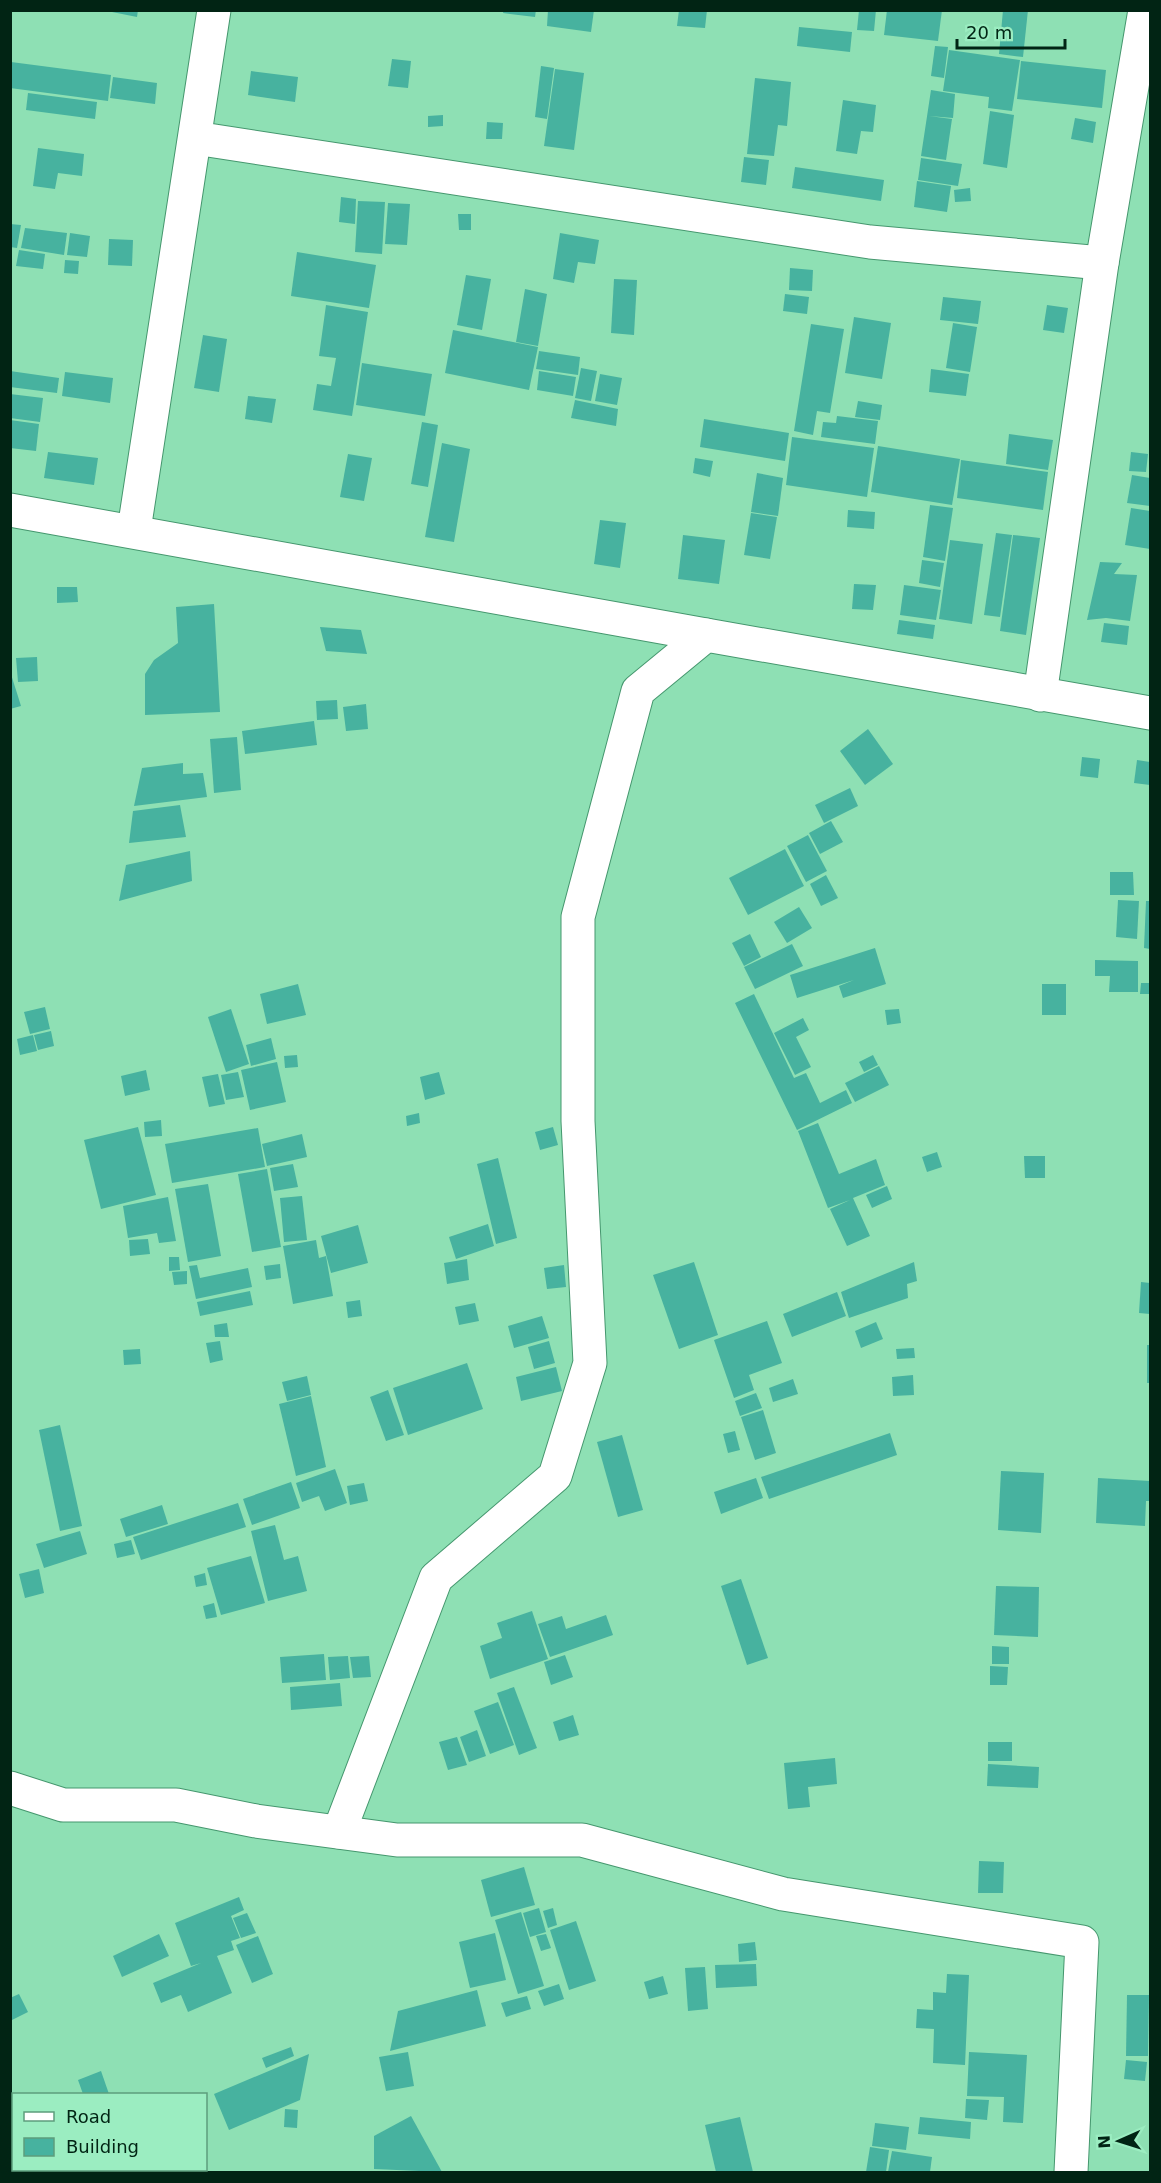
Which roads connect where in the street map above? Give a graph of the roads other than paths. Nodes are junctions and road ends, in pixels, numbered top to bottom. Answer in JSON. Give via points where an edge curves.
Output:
{"nodes":[{"id":1,"x":214,"y":10,"type":"edge"},
{"id":2,"x":1145,"y":10,"type":"edge"},
{"id":3,"x":195,"y":138,"type":"junction"},
{"id":4,"x":1102,"y":263,"type":"junction"},
{"id":5,"x":10,"y":510,"type":"edge"},
{"id":6,"x":134,"y":530,"type":"junction"},
{"id":7,"x":706,"y":635,"type":"junction"},
{"id":8,"x":1040,"y":695,"type":"junction"},
{"id":9,"x":1150,"y":712,"type":"edge"},
{"id":10,"x":10,"y":1788,"type":"edge"},
{"id":11,"x":339,"y":1832,"type":"junction"},
{"id":12,"x":1071,"y":2172,"type":"edge"}],
"edges":[{"from":1,"to":3,"type":"street"},
{"from":2,"to":4,"type":"street"},
{"from":3,"to":4,"type":"street","via":[[870,242]]},
{"from":3,"to":6,"type":"street"},
{"from":4,"to":8,"type":"street"},
{"from":5,"to":6,"type":"street"},
{"from":6,"to":7,"type":"street"},
{"from":7,"to":8,"type":"street"},
{"from":7,"to":11,"type":"street","via":[[638,691],[578,917],[578,1121],[590,1363],[555,1476],[436,1578]]},
{"from":8,"to":9,"type":"street"},
{"from":10,"to":11,"type":"street","via":[[63,1805],[176,1805]]},
{"from":11,"to":12,"type":"street","via":[[397,1840],[582,1840],[783,1894],[1082,1942]]}]}
